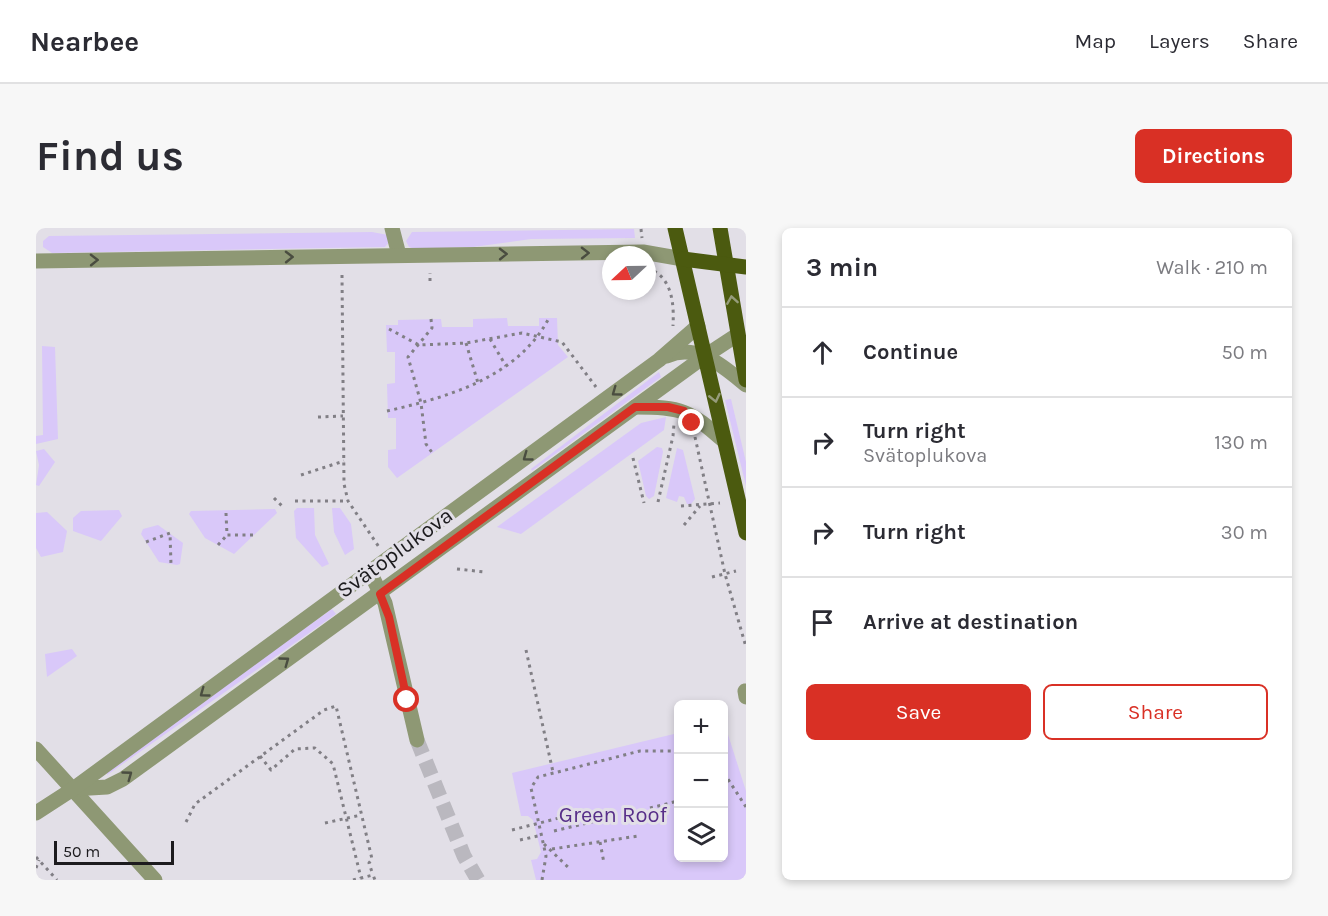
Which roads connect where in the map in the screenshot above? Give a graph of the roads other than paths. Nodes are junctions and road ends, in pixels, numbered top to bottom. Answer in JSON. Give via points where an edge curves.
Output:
{"nodes":[{"id":1,"x":392,"y":228,"type":"edge"},
{"id":2,"x":675,"y":228,"type":"edge"},
{"id":3,"x":720,"y":228,"type":"edge"},
{"id":4,"x":399,"y":255,"type":"junction"},
{"id":5,"x":683,"y":259,"type":"junction"},
{"id":6,"x":36,"y":261,"type":"edge"},
{"id":7,"x":726,"y":266,"type":"junction"},
{"id":8,"x":746,"y":267,"type":"edge"},
{"id":9,"x":698,"y":326,"type":"junction"},
{"id":10,"x":741,"y":330,"type":"edge"},
{"id":11,"x":705,"y":356,"type":"junction"},
{"id":12,"x":659,"y":360,"type":"junction"},
{"id":13,"x":746,"y":380,"type":"edge"},
{"id":14,"x":746,"y":385,"type":"edge"},
{"id":15,"x":635,"y":407,"type":"junction"},
{"id":16,"x":724,"y":441,"type":"junction"},
{"id":17,"x":746,"y":533,"type":"edge"},
{"id":18,"x":370,"y":572,"type":"junction"},
{"id":19,"x":380,"y":594,"type":"junction"},
{"id":20,"x":417,"y":741,"type":"tunnel mouth"},
{"id":21,"x":36,"y":749,"type":"edge"},
{"id":22,"x":73,"y":789,"type":"junction"},
{"id":23,"x":36,"y":813,"type":"edge"},
{"id":24,"x":155,"y":880,"type":"edge"}],
"edges":[{"from":1,"to":4,"type":"street"},
{"from":2,"to":5,"type":"main road"},
{"from":3,"to":7,"type":"main road"},
{"from":4,"to":5,"type":"street","one_way":true,"via":[[644,252]]},
{"from":6,"to":4,"type":"street","one_way":true},
{"from":5,"to":7,"type":"main road"},
{"from":5,"to":9,"type":"main road"},
{"from":7,"to":8,"type":"main road"},
{"from":10,"to":7,"type":"main road","one_way":true},
{"from":9,"to":11,"type":"main road"},
{"from":9,"to":12,"type":"street","name":"Svätoplukova"},
{"from":10,"to":11,"type":"street","name":"Svätoplukova"},
{"from":10,"to":13,"type":"main road"},
{"from":11,"to":12,"type":"street","via":[[687,351]]},
{"from":11,"to":14,"type":"street"},
{"from":11,"to":15,"type":"street","name":"Svätoplukova"},
{"from":11,"to":16,"type":"main road","one_way":true},
{"from":12,"to":18,"type":"street","name":"Svätoplukova","one_way":true},
{"from":15,"to":16,"type":"street","via":[[668,407],[679,415],[699,418]]},
{"from":15,"to":19,"type":"street","name":"Svätoplukova"},
{"from":16,"to":17,"type":"main road"},
{"from":18,"to":19,"type":"street"},
{"from":18,"to":22,"type":"street","name":"Svätoplukova","one_way":true},
{"from":19,"to":20,"type":"street","via":[[389,617]]},
{"from":22,"to":19,"type":"street","name":"Svätoplukova","one_way":true,"via":[[100,789],[118,783]]},
{"from":21,"to":22,"type":"street"},
{"from":22,"to":23,"type":"street","name":"Svätoplukova"},
{"from":22,"to":24,"type":"street"}]}
